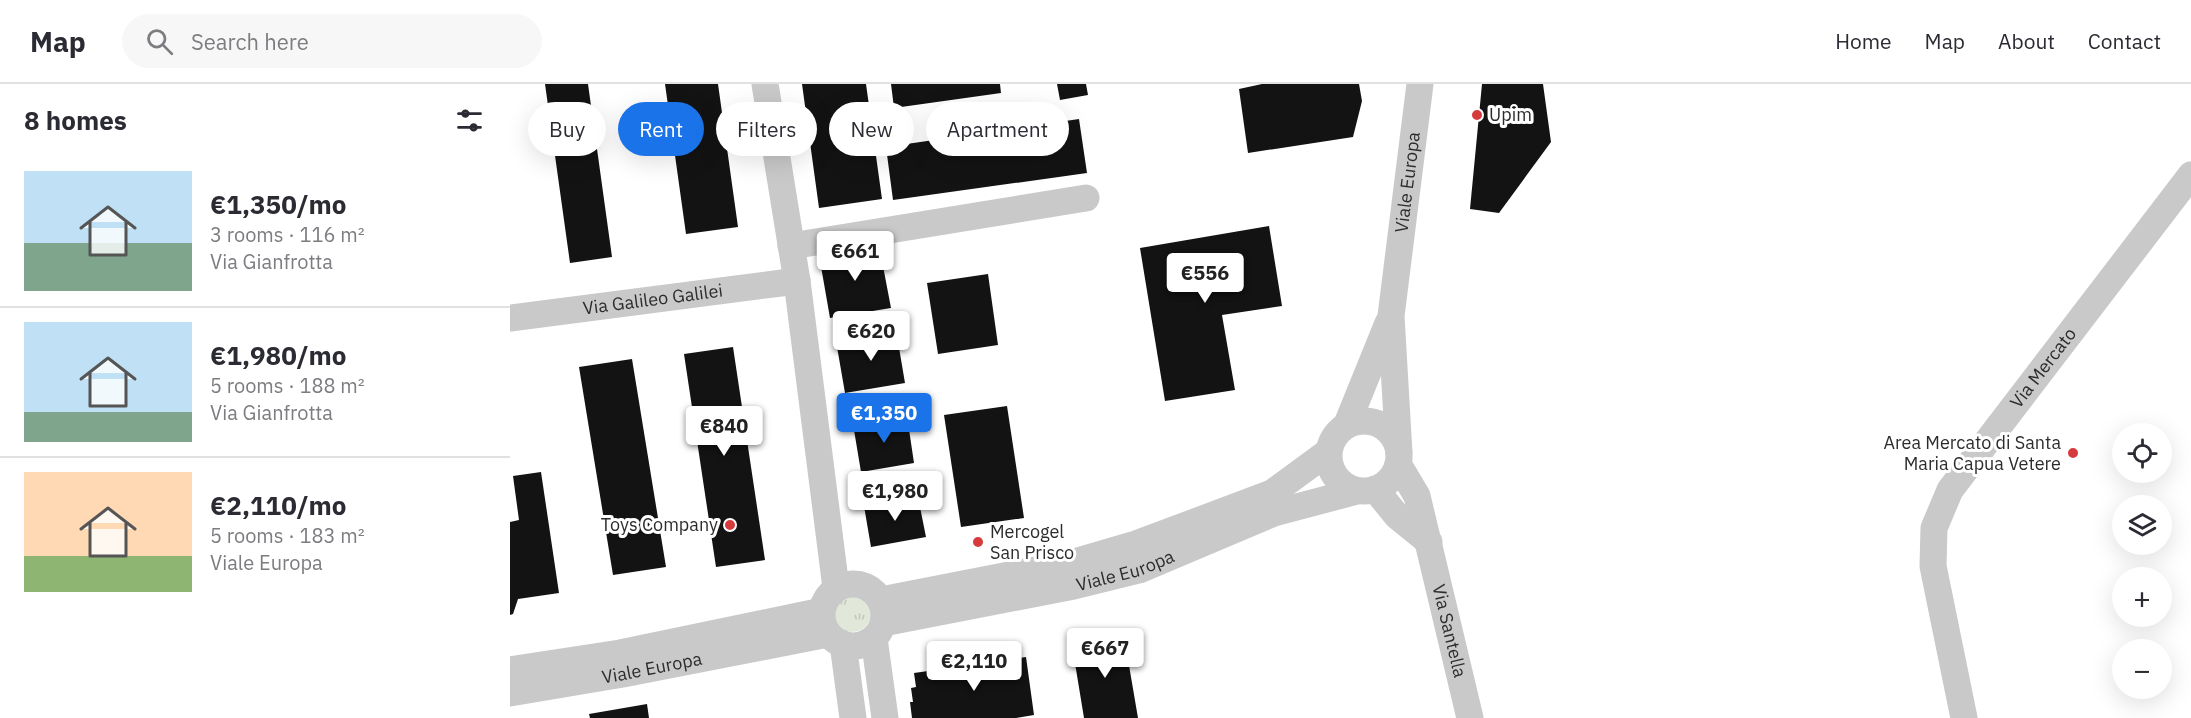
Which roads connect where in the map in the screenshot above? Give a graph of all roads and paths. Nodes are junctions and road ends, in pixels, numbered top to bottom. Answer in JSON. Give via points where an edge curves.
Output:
{"nodes":[{"id":1,"x":765,"y":84,"type":"edge"},
{"id":2,"x":1420,"y":84,"type":"edge"},
{"id":3,"x":2191,"y":175,"type":"edge"},
{"id":4,"x":1086,"y":198,"type":"dead end"},
{"id":5,"x":791,"y":246,"type":"junction"},
{"id":6,"x":796,"y":281,"type":"junction"},
{"id":7,"x":1391,"y":316,"type":"junction"},
{"id":8,"x":510,"y":318,"type":"edge"},
{"id":9,"x":1347,"y":424,"type":"junction"},
{"id":10,"x":1328,"y":452,"type":"junction"},
{"id":11,"x":1399,"y":459,"type":"junction"},
{"id":12,"x":1366,"y":490,"type":"junction"},
{"id":13,"x":1429,"y":542,"type":"junction"},
{"id":14,"x":836,"y":588,"type":"junction"},
{"id":15,"x":879,"y":620,"type":"junction"},
{"id":16,"x":831,"y":630,"type":"junction"},
{"id":17,"x":510,"y":670,"type":"edge"},
{"id":18,"x":510,"y":693,"type":"edge"},
{"id":19,"x":853,"y":718,"type":"edge"},
{"id":20,"x":885,"y":718,"type":"edge"},
{"id":21,"x":1470,"y":718,"type":"edge"},
{"id":22,"x":1964,"y":718,"type":"edge"}],
"edges":[{"from":1,"to":5,"type":"street"},
{"from":2,"to":7,"type":"street","name":"Viale Europa"},
{"from":3,"to":22,"type":"street","name":"Via Mercato","via":[[1950,490],[1934,528],[1933,566]]},
{"from":4,"to":5,"type":"street"},
{"from":5,"to":6,"type":"street"},
{"from":6,"to":8,"type":"street","name":"Via Galileo Galilei"},
{"from":6,"to":14,"type":"street"},
{"from":7,"to":9,"type":"street","name":"Viale Europa"},
{"from":7,"to":11,"type":"street","name":"Viale Europa"},
{"from":9,"to":10,"type":"street","via":[[1331,441]]},
{"from":9,"to":11,"type":"street","via":[[1370,420],[1381,424],[1390,431]]},
{"from":10,"to":12,"type":"street","via":[[1338,481]]},
{"from":10,"to":15,"type":"street","name":"Viale Europa","via":[[1272,493],[1136,544]]},
{"from":11,"to":12,"type":"street","via":[[1394,475]]},
{"from":11,"to":13,"type":"street","name":"Via Santella","via":[[1417,496]]},
{"from":12,"to":13,"type":"street"},
{"from":12,"to":15,"type":"street","name":"Viale Europa","via":[[1274,513],[1139,570],[1074,586]]},
{"from":13,"to":21,"type":"street","name":"Via Santella"},
{"from":14,"to":15,"type":"street","via":[[844,584],[869,587]]},
{"from":14,"to":16,"type":"street","via":[[824,602]]},
{"from":15,"to":16,"type":"street","via":[[859,645]]},
{"from":15,"to":20,"type":"street"},
{"from":16,"to":17,"type":"street","name":"Viale Europa","via":[[620,653]]},
{"from":16,"to":18,"type":"street","name":"Viale Europa","via":[[623,674]]},
{"from":16,"to":19,"type":"street"}]}
